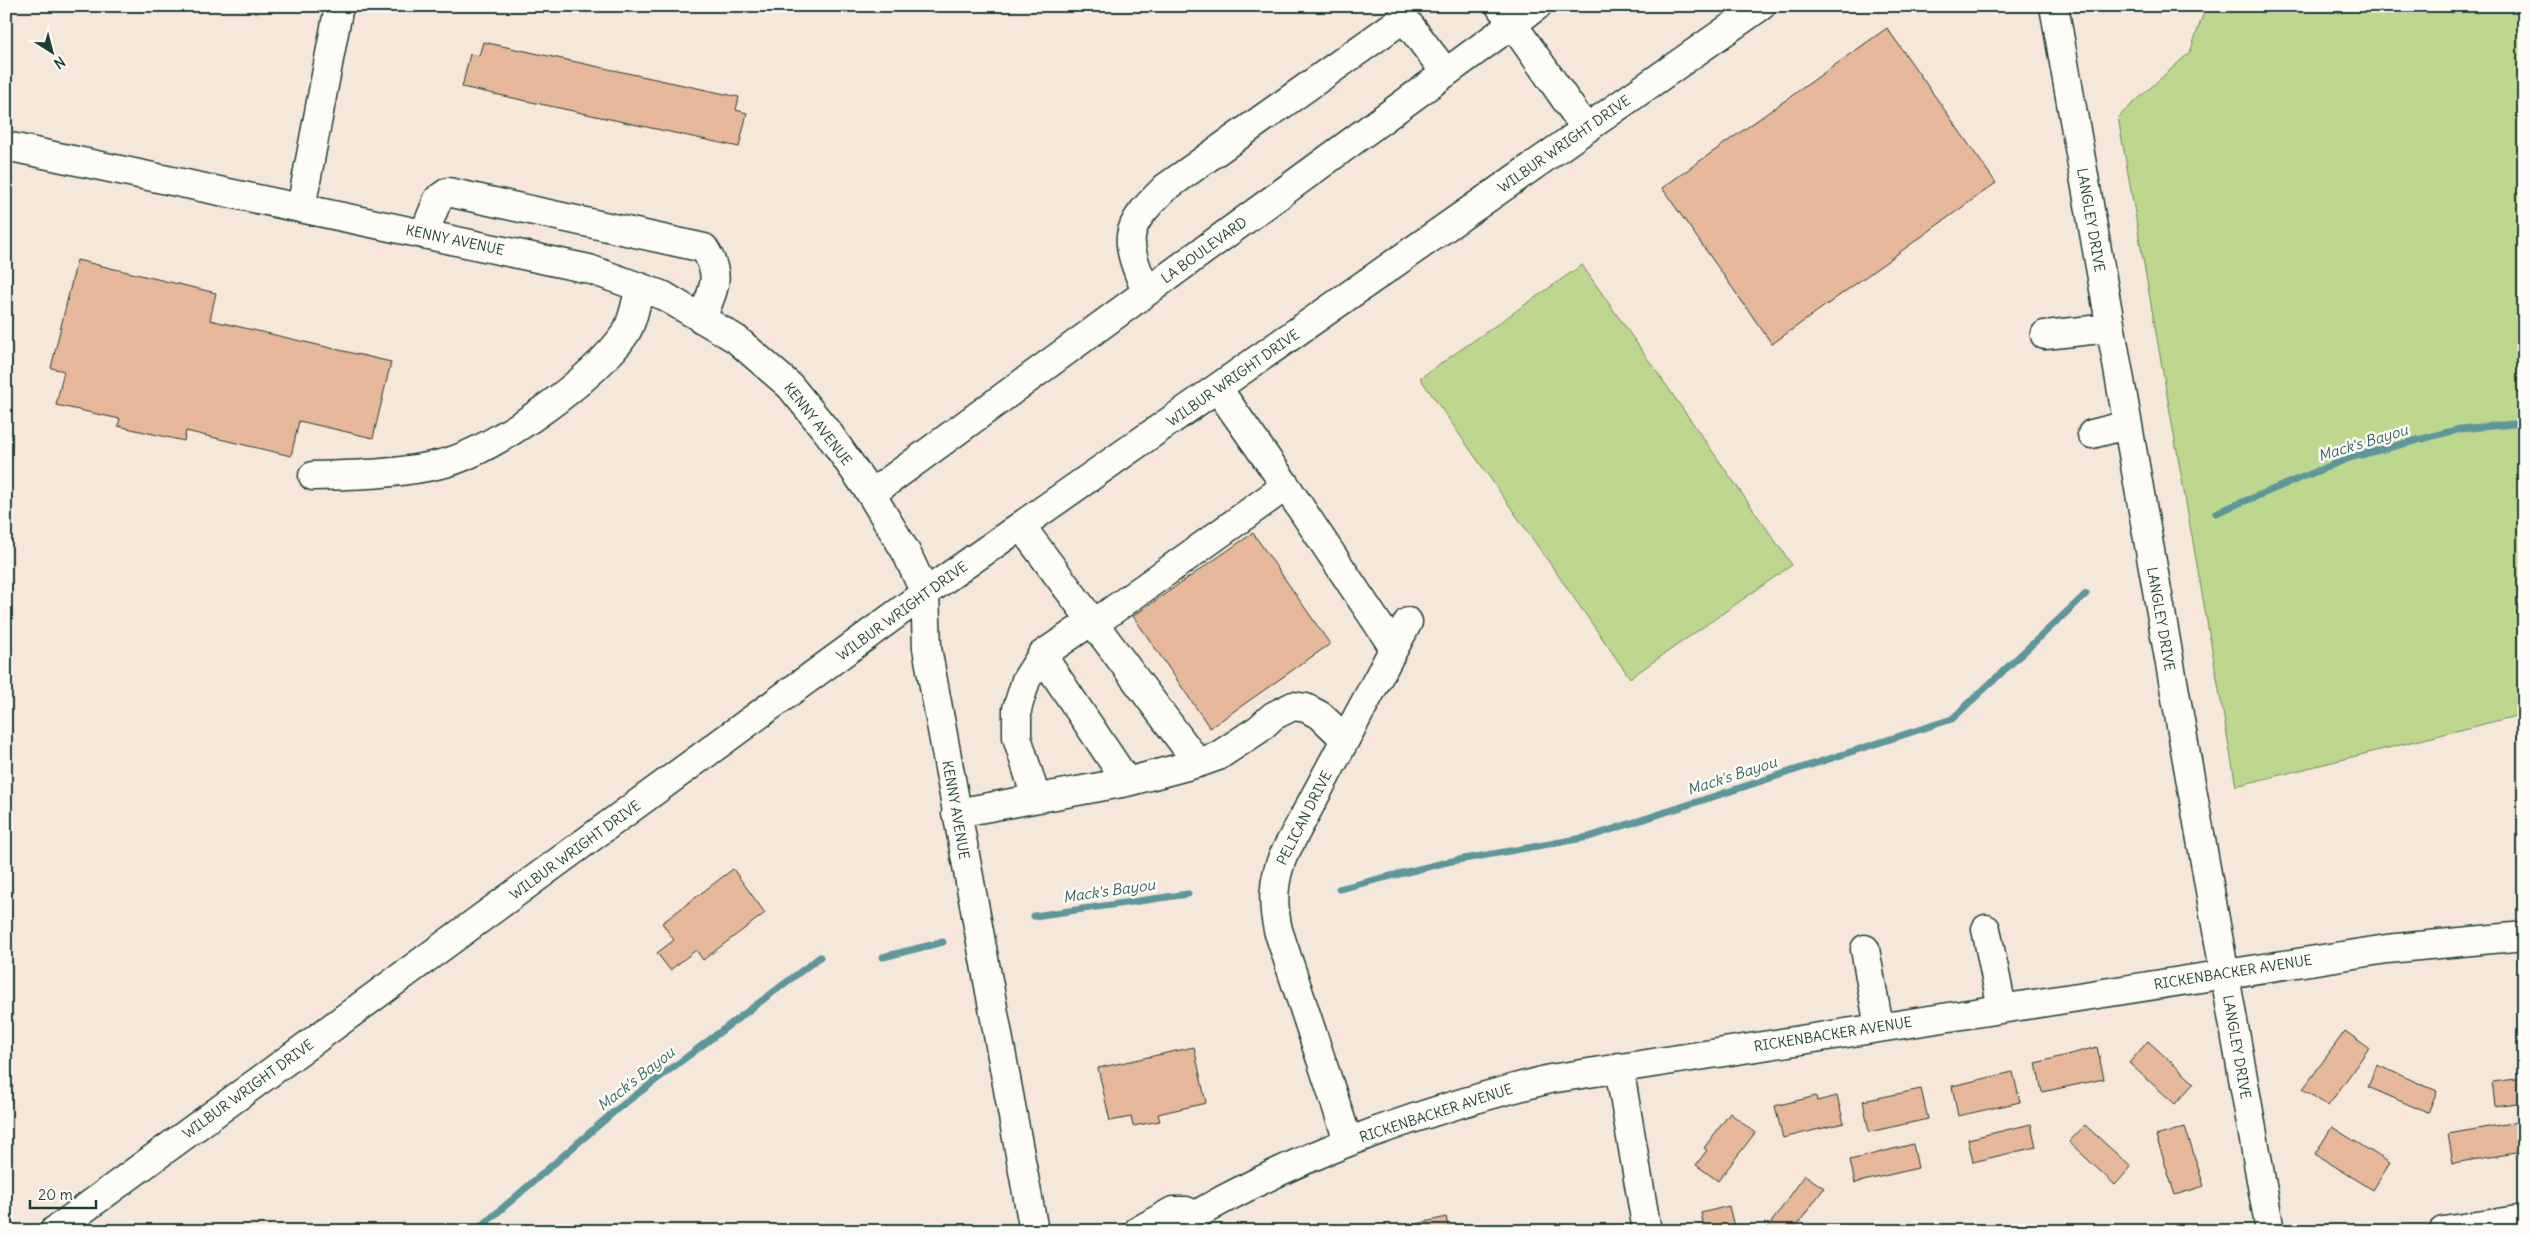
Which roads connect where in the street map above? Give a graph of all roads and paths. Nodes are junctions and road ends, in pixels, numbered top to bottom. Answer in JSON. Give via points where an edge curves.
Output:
{"nodes":[{"id":1,"x":338,"y":6,"type":"edge"},
{"id":2,"x":1537,"y":6,"type":"edge"},
{"id":3,"x":1761,"y":6,"type":"edge"},
{"id":4,"x":2054,"y":6,"type":"edge"},
{"id":5,"x":1506,"y":15,"type":"edge"},
{"id":6,"x":1446,"y":73,"type":"junction"},
{"id":7,"x":1586,"y":129,"type":"junction"},
{"id":8,"x":6,"y":146,"type":"edge"},
{"id":9,"x":301,"y":208,"type":"junction"},
{"id":10,"x":424,"y":234,"type":"junction"},
{"id":11,"x":640,"y":288,"type":"junction"},
{"id":12,"x":1146,"y":292,"type":"junction"},
{"id":13,"x":702,"y":318,"type":"junction"},
{"id":14,"x":2110,"y":328,"type":"junction"},
{"id":15,"x":2045,"y":334,"type":"dead end"},
{"id":16,"x":1218,"y":389,"type":"junction"},
{"id":17,"x":2127,"y":425,"type":"junction"},
{"id":18,"x":2092,"y":434,"type":"dead end"},
{"id":19,"x":313,"y":476,"type":"dead end"},
{"id":20,"x":1286,"y":486,"type":"junction"},
{"id":21,"x":871,"y":494,"type":"junction"},
{"id":22,"x":1021,"y":526,"type":"junction"},
{"id":23,"x":925,"y":594,"type":"junction"},
{"id":24,"x":1094,"y":621,"type":"junction"},
{"id":25,"x":1408,"y":622,"type":"dead end"},
{"id":26,"x":1394,"y":648,"type":"junction"},
{"id":27,"x":1042,"y":655,"type":"junction"},
{"id":28,"x":1345,"y":739,"type":"junction"},
{"id":29,"x":1198,"y":763,"type":"junction"},
{"id":30,"x":1127,"y":782,"type":"junction"},
{"id":31,"x":1036,"y":798,"type":"junction"},
{"id":32,"x":956,"y":813,"type":"junction"},
{"id":33,"x":1986,"y":929,"type":"dead end"},
{"id":34,"x":2524,"y":936,"type":"edge"},
{"id":35,"x":1865,"y":949,"type":"dead end"},
{"id":36,"x":2223,"y":974,"type":"junction"},
{"id":37,"x":2002,"y":1008,"type":"junction"},
{"id":38,"x":1879,"y":1027,"type":"junction"},
{"id":39,"x":1619,"y":1067,"type":"junction"},
{"id":40,"x":1348,"y":1142,"type":"junction"},
{"id":41,"x":1205,"y":1210,"type":"junction"},
{"id":42,"x":1032,"y":1219,"type":"edge"},
{"id":43,"x":2524,"y":1219,"type":"edge"},
{"id":44,"x":54,"y":1231,"type":"edge"},
{"id":45,"x":1050,"y":1231,"type":"edge"},
{"id":46,"x":1138,"y":1231,"type":"edge"},
{"id":47,"x":1169,"y":1231,"type":"edge"},
{"id":48,"x":1647,"y":1231,"type":"edge"},
{"id":49,"x":2270,"y":1231,"type":"edge"},
{"id":50,"x":2443,"y":1231,"type":"edge"}],
"edges":[{"from":1,"to":9,"type":"street"},
{"from":2,"to":5,"type":"street","name":"LA BOULEVARD"},
{"from":3,"to":7,"type":"street","name":"WILBUR WRIGHT DRIVE"},
{"from":4,"to":14,"type":"street","name":"LANGLEY DRIVE"},
{"from":5,"to":6,"type":"street","name":"LA BOULEVARD"},
{"from":5,"to":7,"type":"street"},
{"from":6,"to":12,"type":"street","name":"LA BOULEVARD"},
{"from":6,"to":12,"type":"street","via":[[1404,18],[1165,188],[1141,212],[1130,231],[1136,266]]},
{"from":7,"to":16,"type":"street","name":"WILBUR WRIGHT DRIVE"},
{"from":8,"to":9,"type":"street","name":"KENNY AVENUE"},
{"from":9,"to":10,"type":"street","name":"KENNY AVENUE"},
{"from":10,"to":11,"type":"street","name":"KENNY AVENUE","via":[[589,269]]},
{"from":10,"to":13,"type":"street","via":[[438,199],[448,192],[704,248],[712,261],[716,280]]},
{"from":11,"to":13,"type":"street","name":"KENNY AVENUE","via":[[664,296]]},
{"from":11,"to":19,"type":"street","via":[[626,333],[590,375],[488,445],[444,464],[376,474]]},
{"from":12,"to":21,"type":"street","name":"LA BOULEVARD"},
{"from":13,"to":21,"type":"street","name":"KENNY AVENUE","via":[[736,339],[790,386]]},
{"from":14,"to":15,"type":"street"},
{"from":14,"to":17,"type":"street","name":"LANGLEY DRIVE"},
{"from":16,"to":20,"type":"street"},
{"from":16,"to":22,"type":"street","name":"WILBUR WRIGHT DRIVE"},
{"from":17,"to":18,"type":"street"},
{"from":17,"to":36,"type":"street","name":"LANGLEY DRIVE"},
{"from":20,"to":24,"type":"street"},
{"from":20,"to":26,"type":"street"},
{"from":21,"to":23,"type":"street","name":"KENNY AVENUE","via":[[906,552]]},
{"from":22,"to":23,"type":"street","name":"WILBUR WRIGHT DRIVE"},
{"from":22,"to":24,"type":"street"},
{"from":23,"to":32,"type":"street","name":"KENNY AVENUE","via":[[927,648]]},
{"from":23,"to":44,"type":"street","name":"WILBUR WRIGHT DRIVE"},
{"from":24,"to":27,"type":"street"},
{"from":24,"to":29,"type":"street"},
{"from":25,"to":26,"type":"street","name":"PELICAN DRIVE"},
{"from":26,"to":28,"type":"street","name":"PELICAN DRIVE"},
{"from":27,"to":30,"type":"street"},
{"from":27,"to":31,"type":"street","via":[[1026,680],[1017,709],[1017,737]]},
{"from":28,"to":29,"type":"street","via":[[1321,716],[1306,708],[1292,706],[1218,756]]},
{"from":28,"to":40,"type":"street","name":"PELICAN DRIVE","via":[[1278,869],[1274,904],[1278,930]]},
{"from":29,"to":30,"type":"street"},
{"from":30,"to":31,"type":"street"},
{"from":31,"to":32,"type":"street"},
{"from":32,"to":42,"type":"street","name":"KENNY AVENUE"},
{"from":33,"to":37,"type":"street"},
{"from":34,"to":36,"type":"street","name":"RICKENBACKER AVENUE","via":[[2387,949]]},
{"from":35,"to":38,"type":"street"},
{"from":36,"to":37,"type":"street","name":"RICKENBACKER AVENUE"},
{"from":36,"to":49,"type":"street","name":"LANGLEY DRIVE"},
{"from":37,"to":38,"type":"street","name":"RICKENBACKER AVENUE"},
{"from":38,"to":39,"type":"street","name":"RICKENBACKER AVENUE"},
{"from":39,"to":40,"type":"street","name":"RICKENBACKER AVENUE","via":[[1486,1095]]},
{"from":39,"to":48,"type":"street"},
{"from":40,"to":41,"type":"street","name":"RICKENBACKER AVENUE","via":[[1256,1182]]},
{"from":41,"to":46,"type":"street","via":[[1173,1211]]},
{"from":41,"to":47,"type":"street","name":"RICKENBACKER AVENUE"},
{"from":42,"to":45,"type":"street"},
{"from":43,"to":50,"type":"street"}]}
